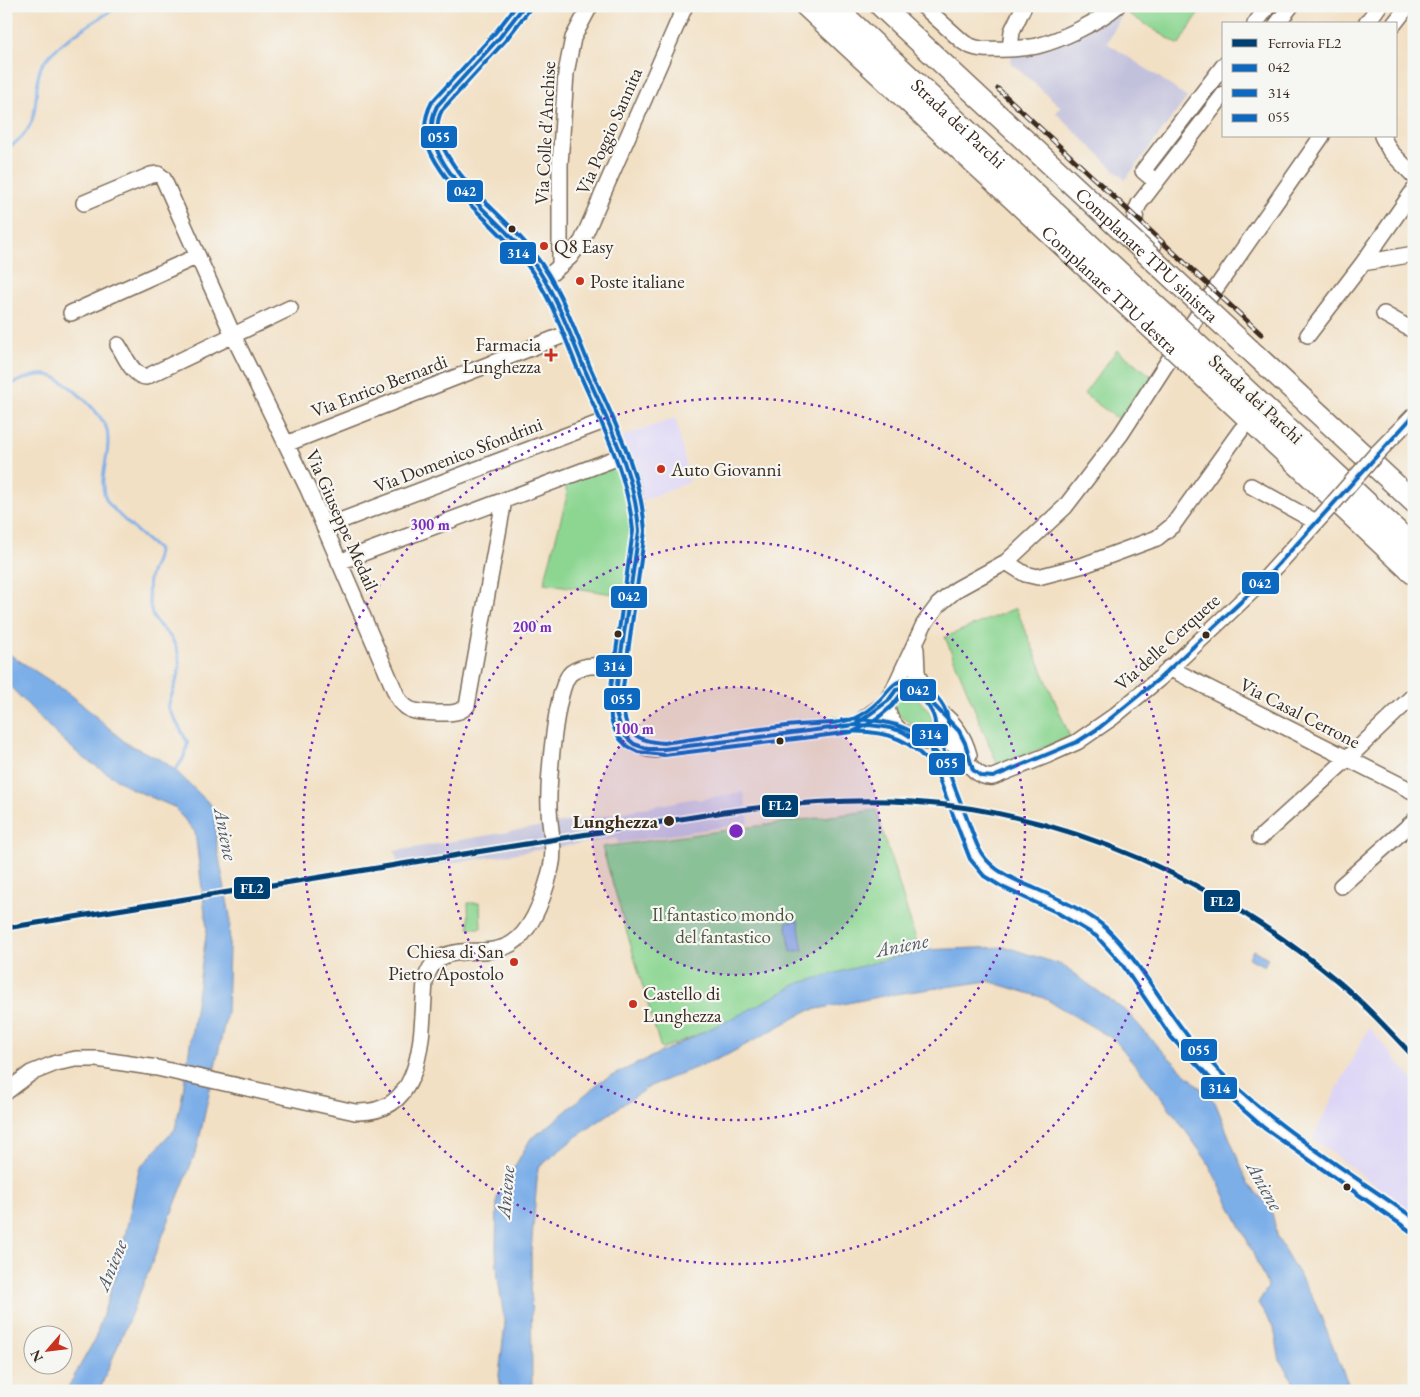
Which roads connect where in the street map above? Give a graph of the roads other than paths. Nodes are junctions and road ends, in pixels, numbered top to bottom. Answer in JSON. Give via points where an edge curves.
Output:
{"nodes":[{"id":1,"x":524,"y":6,"type":"edge"},
{"id":2,"x":590,"y":6,"type":"edge"},
{"id":3,"x":685,"y":6,"type":"edge"},
{"id":4,"x":806,"y":6,"type":"edge"},
{"id":5,"x":834,"y":6,"type":"edge"},
{"id":6,"x":853,"y":6,"type":"edge"},
{"id":7,"x":881,"y":6,"type":"edge"},
{"id":8,"x":924,"y":6,"type":"edge"},
{"id":9,"x":1024,"y":6,"type":"edge"},
{"id":10,"x":1117,"y":6,"type":"edge"},
{"id":11,"x":1268,"y":6,"type":"edge"},
{"id":12,"x":1291,"y":6,"type":"edge"},
{"id":13,"x":1379,"y":6,"type":"edge"},
{"id":14,"x":1408,"y":6,"type":"edge"},
{"id":15,"x":1256,"y":22,"type":"edge"},
{"id":16,"x":1279,"y":22,"type":"edge"},
{"id":17,"x":1367,"y":22,"type":"edge"},
{"id":18,"x":1396,"y":22,"type":"edge"},
{"id":19,"x":1010,"y":49,"type":"junction"},
{"id":20,"x":1222,"y":67,"type":"edge"},
{"id":21,"x":1222,"y":97,"type":"edge"},
{"id":22,"x":1321,"y":138,"type":"edge"},
{"id":23,"x":1383,"y":138,"type":"edge"},
{"id":24,"x":1013,"y":164,"type":"junction"},
{"id":25,"x":1414,"y":176,"type":"edge"},
{"id":26,"x":1156,"y":182,"type":"junction"},
{"id":27,"x":1414,"y":190,"type":"edge"},
{"id":28,"x":84,"y":203,"type":"dead end"},
{"id":29,"x":1414,"y":254,"type":"edge"},
{"id":30,"x":198,"y":256,"type":"junction"},
{"id":31,"x":1363,"y":263,"type":"junction"},
{"id":32,"x":560,"y":266,"type":"junction"},
{"id":33,"x":544,"y":280,"type":"junction"},
{"id":34,"x":1208,"y":301,"type":"junction"},
{"id":35,"x":290,"y":308,"type":"dead end"},
{"id":36,"x":71,"y":313,"type":"dead end"},
{"id":37,"x":1384,"y":314,"type":"dead end"},
{"id":38,"x":1414,"y":331,"type":"edge"},
{"id":39,"x":569,"y":333,"type":"junction"},
{"id":40,"x":233,"y":335,"type":"junction"},
{"id":41,"x":1308,"y":335,"type":"dead end"},
{"id":42,"x":118,"y":345,"type":"dead end"},
{"id":43,"x":1233,"y":369,"type":"junction"},
{"id":44,"x":1414,"y":415,"type":"edge"},
{"id":45,"x":607,"y":420,"type":"junction"},
{"id":46,"x":1241,"y":430,"type":"dead end"},
{"id":47,"x":286,"y":444,"type":"junction"},
{"id":48,"x":622,"y":456,"type":"junction"},
{"id":49,"x":1251,"y":486,"type":"dead end"},
{"id":50,"x":504,"y":500,"type":"junction"},
{"id":51,"x":1414,"y":502,"type":"edge"},
{"id":52,"x":1316,"y":522,"type":"junction"},
{"id":53,"x":324,"y":527,"type":"junction"},
{"id":54,"x":1414,"y":529,"type":"edge"},
{"id":55,"x":1414,"y":547,"type":"edge"},
{"id":56,"x":339,"y":562,"type":"junction"},
{"id":57,"x":1006,"y":562,"type":"junction"},
{"id":58,"x":1414,"y":574,"type":"edge"},
{"id":59,"x":916,"y":642,"type":"junction"},
{"id":60,"x":619,"y":668,"type":"junction"},
{"id":61,"x":1169,"y":668,"type":"junction"},
{"id":62,"x":925,"y":694,"type":"junction"},
{"id":63,"x":1414,"y":694,"type":"edge"},
{"id":64,"x":889,"y":698,"type":"junction"},
{"id":65,"x":938,"y":711,"type":"junction"},
{"id":66,"x":855,"y":725,"type":"junction"},
{"id":67,"x":905,"y":734,"type":"junction"},
{"id":68,"x":938,"y":735,"type":"junction"},
{"id":69,"x":919,"y":742,"type":"junction"},
{"id":70,"x":1347,"y":759,"type":"junction"},
{"id":71,"x":942,"y":769,"type":"junction"},
{"id":72,"x":974,"y":771,"type":"junction"},
{"id":73,"x":1414,"y":792,"type":"edge"},
{"id":74,"x":1414,"y":821,"type":"edge"},
{"id":75,"x":1260,"y":838,"type":"dead end"},
{"id":76,"x":1341,"y":886,"type":"dead end"},
{"id":77,"x":6,"y":1092,"type":"edge"},
{"id":78,"x":1414,"y":1226,"type":"edge"}],
"edges":[{"from":1,"to":33,"type":"street","via":[[437,106],[432,116],[431,131],[437,152],[450,172],[521,248]]},
{"from":2,"to":32,"type":"street","name":"Via Colle d'Anchise","via":[[573,38],[565,88],[560,165]]},
{"from":3,"to":32,"type":"street","name":"Via Poggio Sannita","via":[[584,236],[577,250]]},
{"from":4,"to":24,"type":"highway"},
{"from":5,"to":24,"type":"highway","name":"Strada dei Parchi"},
{"from":6,"to":24,"type":"highway","name":"Strada dei Parchi"},
{"from":7,"to":24,"type":"highway","name":"Complanare TPU sinistra"},
{"from":8,"to":19,"type":"street","via":[[971,47]]},
{"from":9,"to":19,"type":"street","via":[[1012,31]]},
{"from":10,"to":19,"type":"street","via":[[1090,24],[1046,43]]},
{"from":11,"to":15,"type":"street"},
{"from":12,"to":16,"type":"street"},
{"from":13,"to":17,"type":"street"},
{"from":14,"to":18,"type":"street"},
{"from":20,"to":26,"type":"street","via":[[1143,171]]},
{"from":21,"to":26,"type":"street"},
{"from":22,"to":34,"type":"street"},
{"from":23,"to":25,"type":"street","via":[[1391,153]]},
{"from":24,"to":43,"type":"highway","name":"Strada dei Parchi","bridge":true},
{"from":24,"to":43,"type":"highway","name":"Complanare TPU sinistra","bridge":true},
{"from":26,"to":34,"type":"street","via":[[1136,211],[1137,228]]},
{"from":27,"to":31,"type":"street"},
{"from":28,"to":30,"type":"street","name":"Via Giuseppe Medail","via":[[151,175],[160,175]]},
{"from":29,"to":31,"type":"street"},
{"from":30,"to":36,"type":"street"},
{"from":30,"to":40,"type":"street","name":"Via Giuseppe Medail"},
{"from":31,"to":41,"type":"street"},
{"from":32,"to":33,"type":"street","name":"Via Poggio Sannita"},
{"from":33,"to":39,"type":"street"},
{"from":34,"to":57,"type":"street","via":[[1122,434],[1065,506]]},
{"from":35,"to":40,"type":"street"},
{"from":37,"to":38,"type":"street"},
{"from":39,"to":45,"type":"street"},
{"from":39,"to":47,"type":"street","name":"Via Enrico Bernardi"},
{"from":40,"to":42,"type":"street","via":[[146,377],[136,373]]},
{"from":40,"to":47,"type":"street","name":"Via Giuseppe Medail"},
{"from":43,"to":51,"type":"highway","name":"Complanare TPU sinistra"},
{"from":43,"to":54,"type":"highway","name":"Strada dei Parchi"},
{"from":43,"to":55,"type":"highway","name":"Strada dei Parchi"},
{"from":43,"to":58,"type":"highway"},
{"from":44,"to":52,"type":"street","name":"Via delle Cerquete","bridge":true},
{"from":45,"to":48,"type":"street"},
{"from":45,"to":53,"type":"street","name":"Via Domenico Sfondrini"},
{"from":46,"to":57,"type":"street","via":[[1173,525],[1157,538],[1084,565],[1038,576],[1025,574]]},
{"from":47,"to":53,"type":"street","name":"Via Giuseppe Medail"},
{"from":48,"to":50,"type":"street"},
{"from":48,"to":60,"type":"street","via":[[635,492],[639,531]]},
{"from":49,"to":52,"type":"street"},
{"from":50,"to":56,"type":"street"},
{"from":50,"to":56,"type":"street","name":"Via Giuseppe Medail","via":[[468,703],[460,711],[416,711],[400,702]]},
{"from":52,"to":61,"type":"street","name":"Via delle Cerquete","via":[[1265,579]]},
{"from":53,"to":56,"type":"street","name":"Via Giuseppe Medail"},
{"from":57,"to":59,"type":"street","via":[[948,596],[930,614]]},
{"from":59,"to":62,"type":"street","via":[[916,665]]},
{"from":59,"to":64,"type":"street"},
{"from":60,"to":66,"type":"street","via":[[618,722],[626,736],[641,748],[664,750]]},
{"from":60,"to":77,"type":"street","via":[[588,666],[574,671],[566,680],[554,743],[549,809],[552,861],[534,916],[522,936],[502,948],[447,954],[436,959],[425,982],[417,1066],[408,1085],[394,1100],[378,1109],[355,1112],[157,1068],[98,1059],[56,1062],[31,1073]]},
{"from":61,"to":70,"type":"street","name":"Via Casal Cerrone"},
{"from":61,"to":72,"type":"street","name":"Via delle Cerquete","via":[[1113,717],[1076,742],[993,777]]},
{"from":62,"to":64,"type":"street","via":[[908,686],[898,689]]},
{"from":62,"to":65,"type":"street"},
{"from":63,"to":70,"type":"street"},
{"from":64,"to":66,"type":"street"},
{"from":64,"to":67,"type":"street","via":[[888,716]]},
{"from":65,"to":68,"type":"street","via":[[943,728]]},
{"from":65,"to":72,"type":"street","via":[[960,734]]},
{"from":66,"to":67,"type":"street"},
{"from":67,"to":69,"type":"street"},
{"from":68,"to":69,"type":"street"},
{"from":68,"to":71,"type":"street","via":[[936,746]]},
{"from":68,"to":72,"type":"street","via":[[947,737]]},
{"from":69,"to":71,"type":"street"},
{"from":70,"to":73,"type":"street","name":"Via Casal Cerrone"},
{"from":70,"to":75,"type":"street"},
{"from":71,"to":78,"type":"street","via":[[976,857],[991,874],[1059,906],[1105,935],[1126,959],[1173,1029],[1233,1094],[1272,1126]]},
{"from":74,"to":76,"type":"street"}]}
